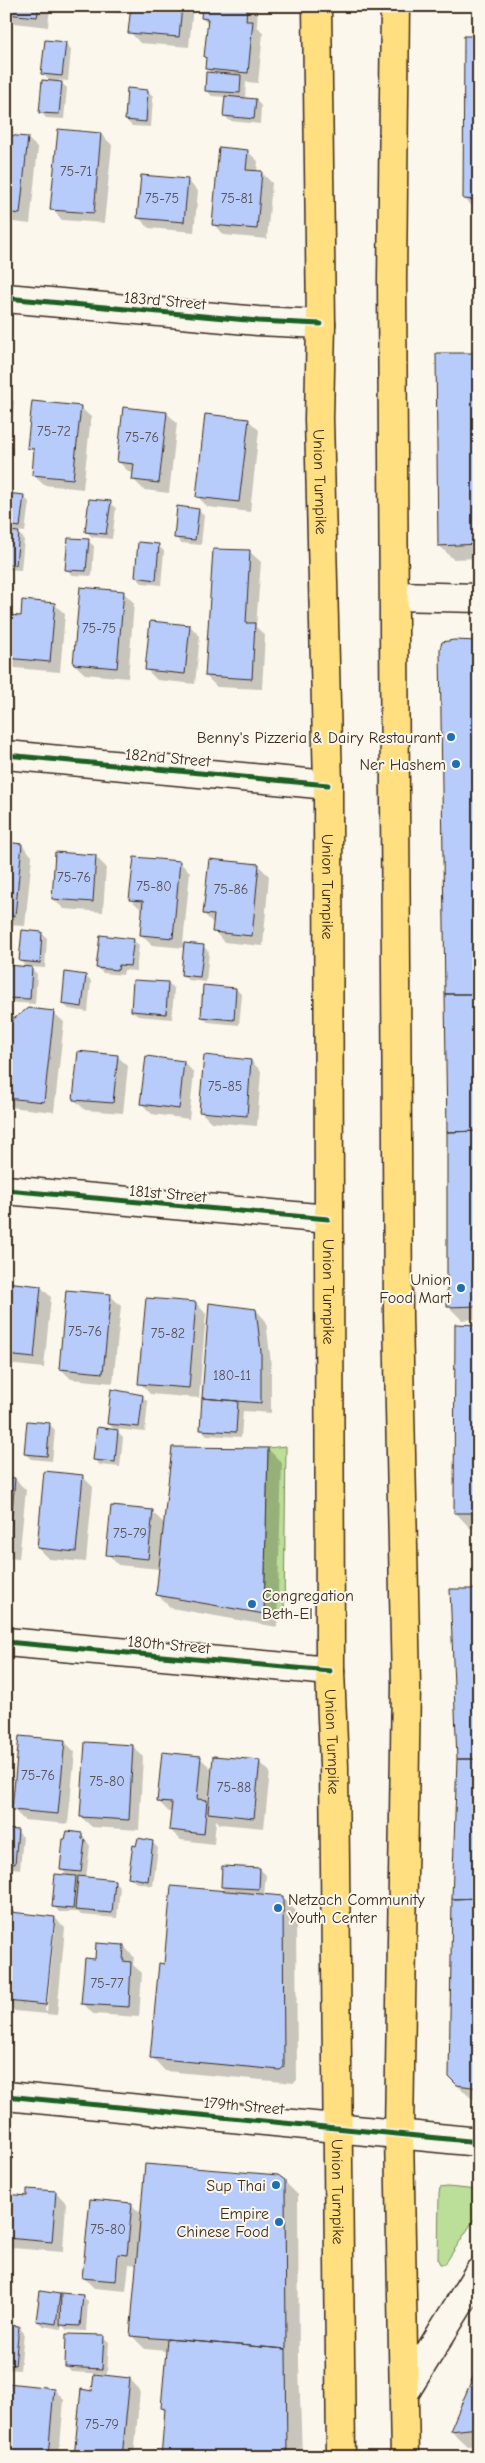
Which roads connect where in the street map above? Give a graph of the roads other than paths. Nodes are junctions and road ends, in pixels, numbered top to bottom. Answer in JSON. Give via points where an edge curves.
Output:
{"nodes":[{"id":1,"x":317,"y":6,"type":"edge"},
{"id":2,"x":395,"y":6,"type":"edge"},
{"id":3,"x":6,"y":298,"type":"edge"},
{"id":4,"x":321,"y":324,"type":"junction"},
{"id":5,"x":395,"y":596,"type":"junction"},
{"id":6,"x":479,"y":598,"type":"edge"},
{"id":7,"x":6,"y":754,"type":"edge"},
{"id":8,"x":328,"y":784,"type":"junction"},
{"id":9,"x":6,"y":1190,"type":"edge"},
{"id":10,"x":328,"y":1220,"type":"junction"},
{"id":11,"x":6,"y":1642,"type":"edge"},
{"id":12,"x":330,"y":1671,"type":"junction"},
{"id":13,"x":6,"y":2096,"type":"edge"},
{"id":14,"x":337,"y":2127,"type":"junction"},
{"id":15,"x":399,"y":2133,"type":"junction"},
{"id":16,"x":479,"y":2142,"type":"edge"},
{"id":17,"x":479,"y":2272,"type":"edge"},
{"id":18,"x":405,"y":2392,"type":"junction"},
{"id":19,"x":341,"y":2457,"type":"edge"},
{"id":20,"x":405,"y":2457,"type":"edge"}],
"edges":[{"from":1,"to":4,"type":"main road","name":"Union Turnpike"},
{"from":2,"to":5,"type":"main road","via":[[392,290]]},
{"from":3,"to":4,"type":"street","name":"183rd Street"},
{"from":4,"to":8,"type":"main road","name":"Union Turnpike","via":[[319,419]]},
{"from":5,"to":6,"type":"street"},
{"from":5,"to":15,"type":"main road","via":[[398,1306],[406,1685]]},
{"from":7,"to":8,"type":"street","name":"182nd Street"},
{"from":8,"to":10,"type":"main road","name":"Union Turnpike"},
{"from":9,"to":10,"type":"street","name":"181st Street"},
{"from":10,"to":12,"type":"main road","name":"Union Turnpike"},
{"from":11,"to":12,"type":"street","name":"180th Street"},
{"from":12,"to":14,"type":"main road","name":"Union Turnpike","via":[[334,1766]]},
{"from":13,"to":14,"type":"street","name":"179th Street"},
{"from":14,"to":15,"type":"street","name":"179th Street"},
{"from":14,"to":19,"type":"main road","name":"Union Turnpike"},
{"from":15,"to":16,"type":"street","name":"179th Street"},
{"from":15,"to":18,"type":"main road"},
{"from":17,"to":18,"type":"street"},
{"from":18,"to":20,"type":"main road"}]}
